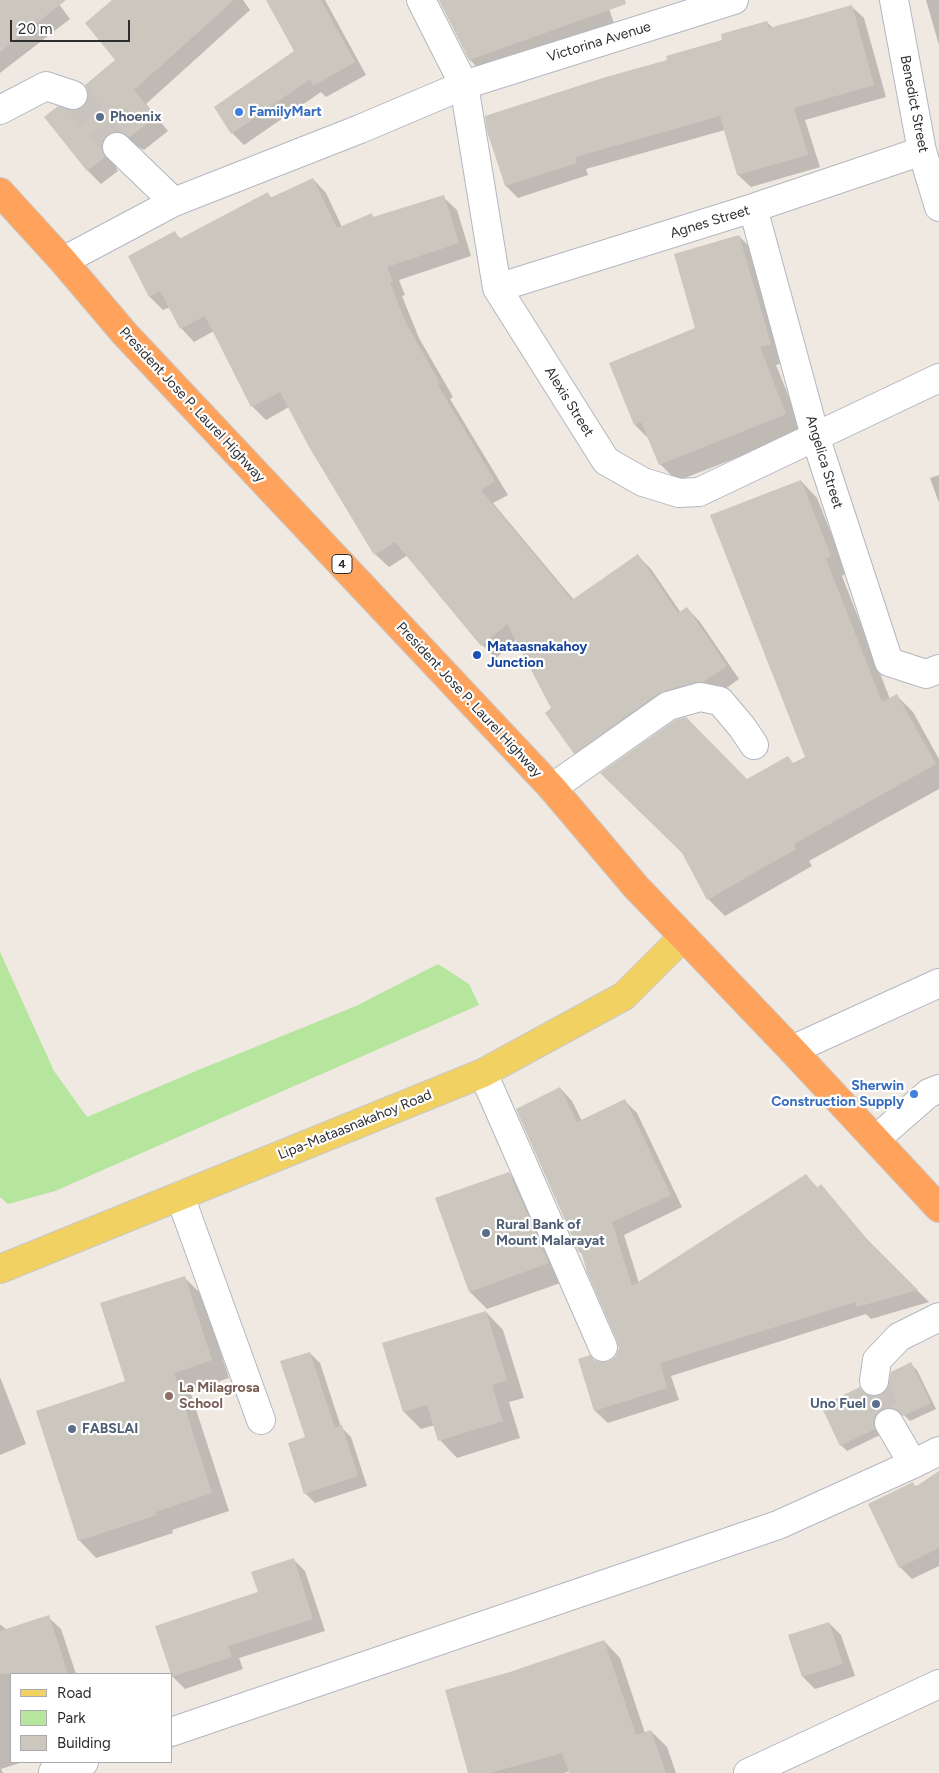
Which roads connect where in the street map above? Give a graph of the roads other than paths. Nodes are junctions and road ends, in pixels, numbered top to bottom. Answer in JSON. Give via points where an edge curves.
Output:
{"nodes":[{"id":1,"x":421,"y":0,"type":"edge"},
{"id":2,"x":734,"y":0,"type":"edge"},
{"id":3,"x":894,"y":0,"type":"edge"},
{"id":4,"x":464,"y":85,"type":"junction"},
{"id":5,"x":73,"y":94,"type":"tunnel mouth"},
{"id":6,"x":0,"y":110,"type":"edge"},
{"id":7,"x":117,"y":148,"type":"tunnel mouth"},
{"id":8,"x":922,"y":151,"type":"junction"},
{"id":9,"x":0,"y":192,"type":"edge"},
{"id":10,"x":174,"y":202,"type":"junction"},
{"id":11,"x":939,"y":207,"type":"edge"},
{"id":12,"x":753,"y":208,"type":"junction"},
{"id":13,"x":63,"y":261,"type":"junction"},
{"id":14,"x":497,"y":288,"type":"junction"},
{"id":15,"x":939,"y":378,"type":"edge"},
{"id":16,"x":816,"y":436,"type":"junction"},
{"id":17,"x":939,"y":669,"type":"edge"},
{"id":18,"x":754,"y":745,"type":"dead end"},
{"id":19,"x":552,"y":788,"type":"junction"},
{"id":20,"x":683,"y":937,"type":"junction"},
{"id":21,"x":939,"y":983,"type":"edge"},
{"id":22,"x":792,"y":1050,"type":"junction"},
{"id":23,"x":483,"y":1073,"type":"junction"},
{"id":24,"x":939,"y":1089,"type":"edge"},
{"id":25,"x":876,"y":1139,"type":"junction"},
{"id":26,"x":180,"y":1196,"type":"junction"},
{"id":27,"x":939,"y":1208,"type":"edge"},
{"id":28,"x":0,"y":1269,"type":"edge"},
{"id":29,"x":939,"y":1317,"type":"edge"},
{"id":30,"x":603,"y":1347,"type":"dead end"},
{"id":31,"x":874,"y":1381,"type":"tunnel mouth"},
{"id":32,"x":261,"y":1420,"type":"dead end"},
{"id":33,"x":889,"y":1423,"type":"tunnel mouth"},
{"id":34,"x":939,"y":1451,"type":"edge"},
{"id":35,"x":913,"y":1464,"type":"junction"},
{"id":36,"x":939,"y":1684,"type":"edge"},
{"id":37,"x":172,"y":1732,"type":"edge"},
{"id":38,"x":81,"y":1763,"type":"edge"},
{"id":39,"x":53,"y":1772,"type":"edge"},
{"id":40,"x":748,"y":1773,"type":"edge"}],
"edges":[{"from":1,"to":4,"type":"street","name":"Alexis Street"},
{"from":2,"to":4,"type":"street","name":"Victorina Avenue"},
{"from":3,"to":8,"type":"street","name":"Benedict Street"},
{"from":4,"to":10,"type":"street","name":"Victorina Avenue"},
{"from":4,"to":14,"type":"street","name":"Alexis Street"},
{"from":5,"to":6,"type":"street","via":[[46,86]]},
{"from":7,"to":10,"type":"street"},
{"from":8,"to":11,"type":"street","name":"Benedict Street"},
{"from":8,"to":12,"type":"street","name":"Agnes Street"},
{"from":9,"to":13,"type":"highway","name":"President Jose P. Laurel Highway","number":"4"},
{"from":10,"to":13,"type":"street","name":"Victorina Avenue"},
{"from":12,"to":14,"type":"street","name":"Agnes Street"},
{"from":12,"to":16,"type":"street","name":"Angelica Street"},
{"from":13,"to":19,"type":"highway","name":"President Jose P. Laurel Highway","number":"4","via":[[125,334]]},
{"from":14,"to":16,"type":"street","name":"Alexis Street","via":[[606,461],[643,482],[679,493],[699,492]]},
{"from":15,"to":16,"type":"street","name":"Alexis Street"},
{"from":16,"to":17,"type":"street","name":"Angelica Street","via":[[889,662],[926,674]]},
{"from":18,"to":19,"type":"street","via":[[720,700],[700,697],[668,706]]},
{"from":19,"to":20,"type":"highway","name":"President Jose P. Laurel Highway","number":"4"},
{"from":20,"to":22,"type":"highway","name":"President Jose P. Laurel Highway","number":"4"},
{"from":20,"to":23,"type":"main road","name":"Lipa-Mataasnakahoy Road","via":[[624,996]]},
{"from":21,"to":22,"type":"street"},
{"from":22,"to":25,"type":"highway","name":"President Jose P. Laurel Highway","number":"4"},
{"from":23,"to":26,"type":"main road","name":"Lipa-Mataasnakahoy Road"},
{"from":23,"to":30,"type":"street"},
{"from":24,"to":25,"type":"street","via":[[929,1093]]},
{"from":25,"to":27,"type":"highway","name":"President Jose P. Laurel Highway","number":"4"},
{"from":26,"to":28,"type":"main road","name":"Lipa-Mataasnakahoy Road"},
{"from":26,"to":32,"type":"street"},
{"from":29,"to":31,"type":"street","via":[[900,1337],[877,1360]]},
{"from":33,"to":35,"type":"street"},
{"from":34,"to":35,"type":"street"},
{"from":35,"to":37,"type":"street","via":[[778,1525]]},
{"from":36,"to":40,"type":"street"},
{"from":38,"to":39,"type":"street"}]}
